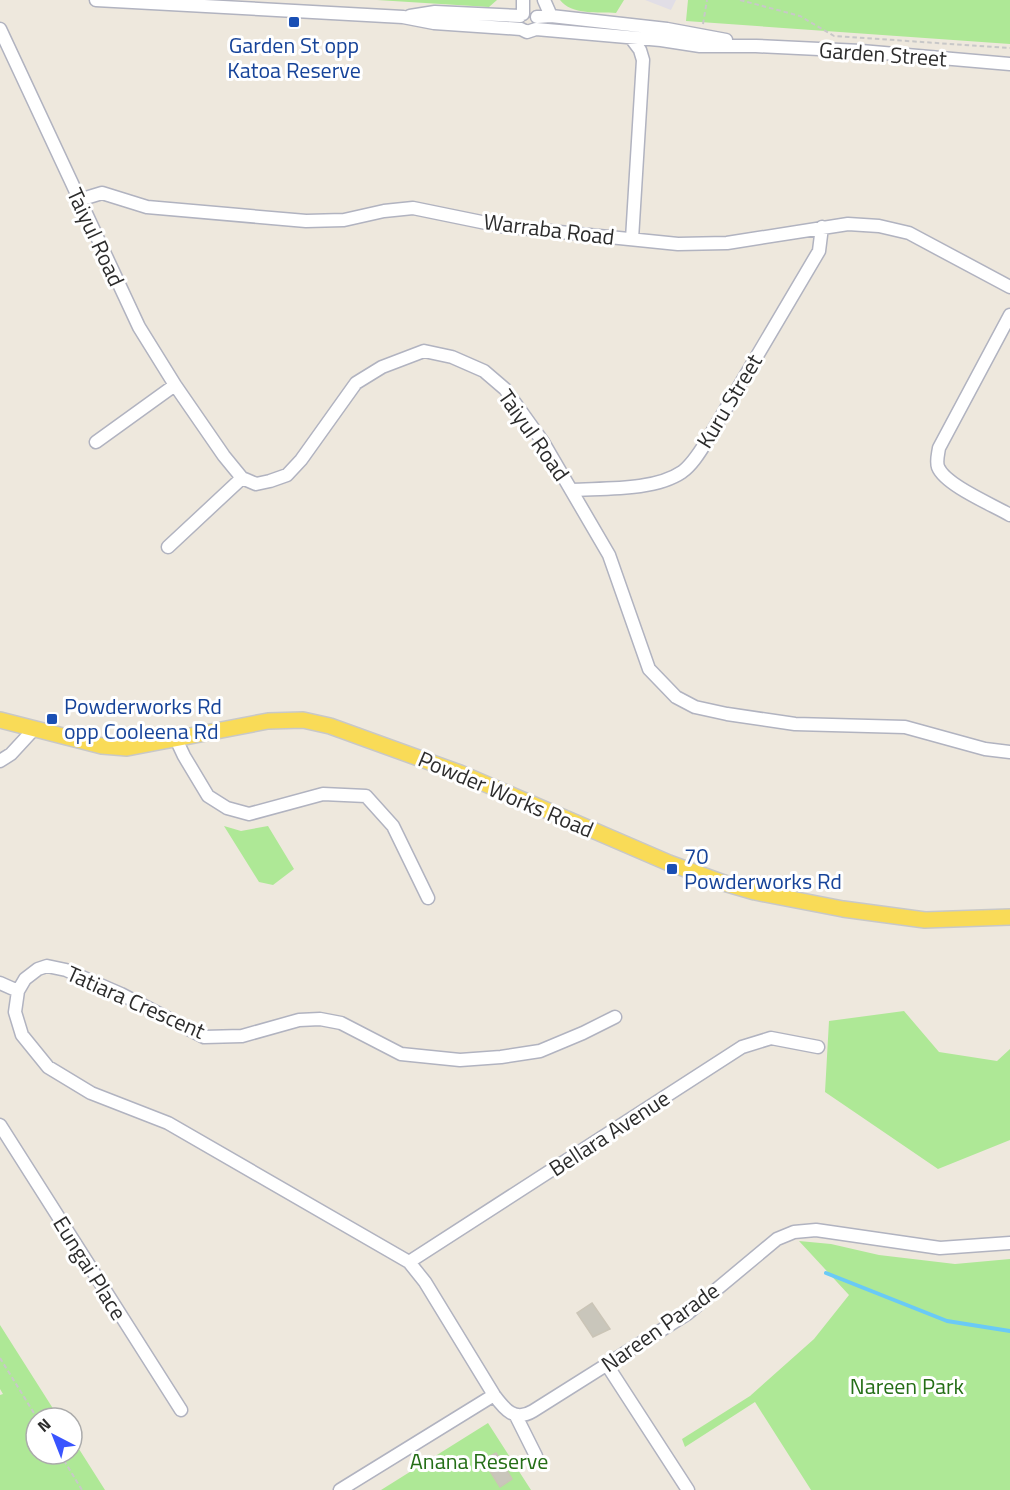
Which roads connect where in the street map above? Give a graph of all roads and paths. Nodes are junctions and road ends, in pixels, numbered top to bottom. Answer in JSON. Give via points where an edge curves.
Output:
{"nodes":[{"id":1,"x":96,"y":0,"type":"edge"},
{"id":2,"x":523,"y":0,"type":"edge"},
{"id":3,"x":543,"y":0,"type":"edge"},
{"id":4,"x":740,"y":0,"type":"edge"},
{"id":5,"x":175,"y":3,"type":"edge"},
{"id":6,"x":551,"y":16,"type":"junction"},
{"id":7,"x":529,"y":20,"type":"junction"},
{"id":8,"x":0,"y":29,"type":"edge"},
{"id":9,"x":630,"y":38,"type":"junction"},
{"id":10,"x":661,"y":40,"type":"junction"},
{"id":11,"x":756,"y":46,"type":"junction"},
{"id":12,"x":1010,"y":48,"type":"edge"},
{"id":13,"x":643,"y":60,"type":"junction"},
{"id":14,"x":1010,"y":64,"type":"edge"},
{"id":15,"x":79,"y":201,"type":"junction"},
{"id":16,"x":822,"y":227,"type":"junction"},
{"id":17,"x":632,"y":239,"type":"junction"},
{"id":18,"x":1010,"y":287,"type":"edge"},
{"id":19,"x":1010,"y":315,"type":"edge"},
{"id":20,"x":175,"y":385,"type":"junction"},
{"id":21,"x":96,"y":441,"type":"dead end"},
{"id":22,"x":242,"y":477,"type":"junction"},
{"id":23,"x":572,"y":490,"type":"junction"},
{"id":24,"x":1010,"y":515,"type":"edge"},
{"id":25,"x":168,"y":547,"type":"dead end"},
{"id":26,"x":0,"y":720,"type":"edge"},
{"id":27,"x":35,"y":728,"type":"junction"},
{"id":28,"x":176,"y":739,"type":"junction"},
{"id":29,"x":1010,"y":752,"type":"edge"},
{"id":30,"x":0,"y":760,"type":"edge"},
{"id":31,"x":428,"y":898,"type":"dead end"},
{"id":32,"x":1010,"y":917,"type":"edge"},
{"id":33,"x":0,"y":983,"type":"edge"},
{"id":34,"x":18,"y":991,"type":"junction"},
{"id":35,"x":615,"y":1017,"type":"dead end"},
{"id":36,"x":818,"y":1047,"type":"dead end"},
{"id":37,"x":0,"y":1125,"type":"edge"},
{"id":38,"x":1010,"y":1243,"type":"edge"},
{"id":39,"x":409,"y":1262,"type":"junction"},
{"id":40,"x":0,"y":1358,"type":"edge"},
{"id":41,"x":607,"y":1365,"type":"junction"},
{"id":42,"x":494,"y":1395,"type":"junction"},
{"id":43,"x":30,"y":1406,"type":"edge"},
{"id":44,"x":181,"y":1410,"type":"dead end"},
{"id":45,"x":516,"y":1416,"type":"junction"},
{"id":46,"x":536,"y":1456,"type":"dead end"},
{"id":47,"x":67,"y":1466,"type":"edge"},
{"id":48,"x":82,"y":1490,"type":"edge"},
{"id":49,"x":340,"y":1490,"type":"edge"},
{"id":50,"x":688,"y":1490,"type":"edge"}],
"edges":[{"from":1,"to":5,"type":"street","name":"Garden Street"},
{"from":2,"to":7,"type":"street"},
{"from":3,"to":6,"type":"street"},
{"from":3,"to":7,"type":"street"},
{"from":4,"to":12,"type":"path","via":[[800,16],[834,36]]},
{"from":5,"to":7,"type":"street","name":"Garden Street","via":[[403,17],[435,12]]},
{"from":6,"to":7,"type":"street","name":"Garden Street"},
{"from":6,"to":11,"type":"street","name":"Garden Street","via":[[667,28]]},
{"from":7,"to":9,"type":"street","name":"Garden Street"},
{"from":8,"to":15,"type":"street","name":"Taiyul Road"},
{"from":9,"to":10,"type":"street","name":"Garden Street"},
{"from":9,"to":13,"type":"street"},
{"from":10,"to":11,"type":"street","name":"Garden Street","via":[[700,46]]},
{"from":10,"to":13,"type":"street"},
{"from":11,"to":14,"type":"street","name":"Garden Street"},
{"from":13,"to":17,"type":"street"},
{"from":15,"to":17,"type":"street","name":"Warraba Road","via":[[102,193],[147,207],[306,221],[344,220],[413,208],[501,226]]},
{"from":15,"to":20,"type":"street","name":"Taiyul Road","via":[[139,327]]},
{"from":16,"to":17,"type":"street","name":"Warraba Road","via":[[727,243],[678,244]]},
{"from":16,"to":18,"type":"street","name":"Warraba Road","via":[[848,224],[909,233]]},
{"from":16,"to":23,"type":"street","name":"Kuru Street","via":[[819,251],[708,439],[682,471],[666,480],[639,486]]},
{"from":19,"to":24,"type":"street","via":[[939,448],[937,459],[941,473],[950,482]]},
{"from":20,"to":21,"type":"street"},
{"from":20,"to":22,"type":"street","name":"Taiyul Road"},
{"from":22,"to":23,"type":"street","name":"Taiyul Road","via":[[256,483],[286,475],[356,383],[382,367],[424,351],[452,357],[484,371],[505,389]]},
{"from":22,"to":25,"type":"street"},
{"from":23,"to":29,"type":"street","name":"Taiyul Road","via":[[609,555],[649,669],[676,697],[695,707],[727,714],[795,724],[906,727]]},
{"from":26,"to":27,"type":"main road","name":"Powder Works Road"},
{"from":27,"to":28,"type":"main road","name":"Powder Works Road","via":[[102,746],[127,748]]},
{"from":27,"to":30,"type":"street"},
{"from":28,"to":31,"type":"street","via":[[208,796],[227,808],[249,814],[323,794],[366,796],[393,826]]},
{"from":28,"to":32,"type":"main road","name":"Powder Works Road","via":[[268,721],[303,720],[460,772],[669,863],[755,892],[925,920]]},
{"from":33,"to":34,"type":"street"},
{"from":34,"to":35,"type":"street","name":"Tatiara Crescent","via":[[25,979],[48,966],[112,990],[204,1036],[242,1036],[299,1020],[320,1019],[341,1023],[401,1054],[460,1060],[540,1051]]},
{"from":34,"to":39,"type":"street","via":[[15,1012],[22,1035],[48,1066],[91,1094],[168,1123]]},
{"from":36,"to":39,"type":"street","name":"Bellara Avenue","via":[[771,1038],[742,1047]]},
{"from":37,"to":44,"type":"street","name":"Eungai Place"},
{"from":38,"to":41,"type":"street","name":"Nareen Parade","via":[[940,1248],[816,1230],[794,1232],[769,1245],[687,1314]]},
{"from":39,"to":42,"type":"street"},
{"from":40,"to":43,"type":"path"},
{"from":41,"to":45,"type":"street","name":"Nareen Parade","via":[[533,1412]]},
{"from":41,"to":50,"type":"street"},
{"from":42,"to":45,"type":"street"},
{"from":42,"to":49,"type":"street"},
{"from":45,"to":46,"type":"street"},
{"from":47,"to":48,"type":"path"}]}
